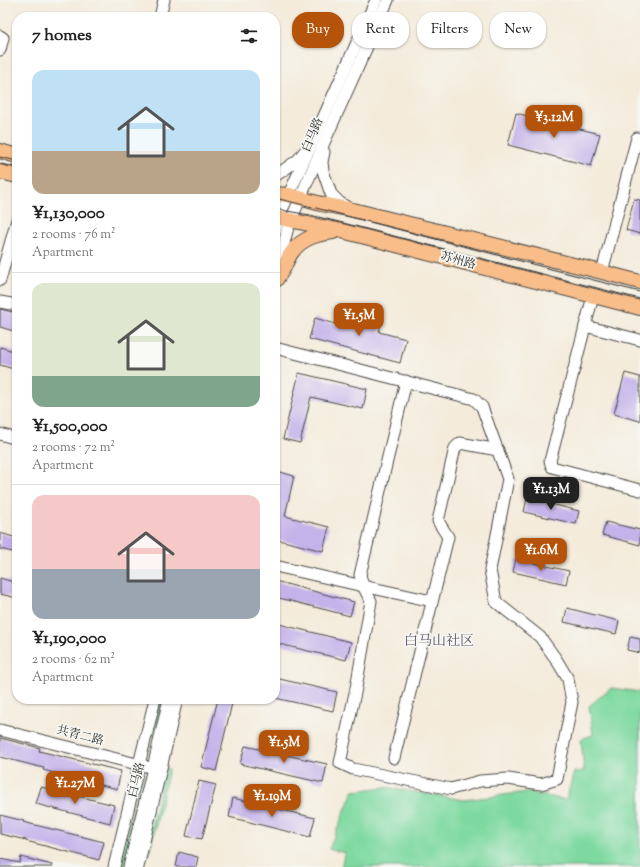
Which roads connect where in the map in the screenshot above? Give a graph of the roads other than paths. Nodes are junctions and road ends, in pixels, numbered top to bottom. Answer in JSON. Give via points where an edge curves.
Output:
{"nodes":[{"id":1,"x":164,"y":0,"type":"edge"},
{"id":2,"x":376,"y":0,"type":"edge"},
{"id":3,"x":388,"y":0,"type":"edge"},
{"id":4,"x":161,"y":12,"type":"edge"},
{"id":5,"x":0,"y":36,"type":"edge"},
{"id":6,"x":0,"y":50,"type":"edge"},
{"id":7,"x":321,"y":136,"type":"junction"},
{"id":8,"x":637,"y":138,"type":"dead end"},
{"id":9,"x":0,"y":152,"type":"edge"},
{"id":10,"x":12,"y":155,"type":"edge"},
{"id":11,"x":0,"y":172,"type":"edge"},
{"id":12,"x":280,"y":173,"type":"edge"},
{"id":13,"x":12,"y":175,"type":"edge"},
{"id":14,"x":288,"y":196,"type":"edge"},
{"id":15,"x":353,"y":210,"type":"junction"},
{"id":16,"x":282,"y":218,"type":"edge"},
{"id":17,"x":342,"y":230,"type":"junction"},
{"id":18,"x":12,"y":238,"type":"edge"},
{"id":19,"x":280,"y":263,"type":"edge"},
{"id":20,"x":602,"y":272,"type":"junction"},
{"id":21,"x":280,"y":275,"type":"edge"},
{"id":22,"x":0,"y":280,"type":"edge"},
{"id":23,"x":640,"y":282,"type":"edge"},
{"id":24,"x":593,"y":296,"type":"junction"},
{"id":25,"x":0,"y":302,"type":"edge"},
{"id":26,"x":12,"y":304,"type":"edge"},
{"id":27,"x":640,"y":308,"type":"edge"},
{"id":28,"x":585,"y":326,"type":"junction"},
{"id":29,"x":640,"y":340,"type":"edge"},
{"id":30,"x":280,"y":349,"type":"edge"},
{"id":31,"x":406,"y":381,"type":"junction"},
{"id":32,"x":0,"y":434,"type":"edge"},
{"id":33,"x":12,"y":438,"type":"edge"},
{"id":34,"x":498,"y":450,"type":"junction"},
{"id":35,"x":640,"y":490,"type":"edge"},
{"id":36,"x":280,"y":567,"type":"edge"},
{"id":37,"x":363,"y":586,"type":"junction"},
{"id":38,"x":432,"y":601,"type":"junction"},
{"id":39,"x":154,"y":704,"type":"edge"},
{"id":40,"x":168,"y":704,"type":"edge"},
{"id":41,"x":176,"y":704,"type":"edge"},
{"id":42,"x":0,"y":730,"type":"edge"},
{"id":43,"x":394,"y":758,"type":"dead end"},
{"id":44,"x":139,"y":764,"type":"junction"},
{"id":45,"x":153,"y":768,"type":"junction"},
{"id":46,"x":114,"y":867,"type":"edge"},
{"id":47,"x":129,"y":867,"type":"edge"},
{"id":48,"x":138,"y":867,"type":"edge"}],
"edges":[{"from":1,"to":4,"type":"street"},
{"from":2,"to":7,"type":"street","name":"白马路"},
{"from":3,"to":7,"type":"street","name":"白马路"},
{"from":5,"to":6,"type":"street"},
{"from":7,"to":12,"type":"street","via":[[298,160]]},
{"from":7,"to":14,"type":"street","name":"白马路"},
{"from":7,"to":15,"type":"street","via":[[322,167],[331,194]]},
{"from":8,"to":20,"type":"street"},
{"from":9,"to":10,"type":"main road"},
{"from":11,"to":13,"type":"main road"},
{"from":14,"to":15,"type":"main road","name":"苏州路"},
{"from":14,"to":16,"type":"street","name":"白马路"},
{"from":15,"to":20,"type":"main road","name":"苏州路"},
{"from":16,"to":17,"type":"main road","name":"苏州路"},
{"from":16,"to":19,"type":"street","name":"白马路","via":[[287,231]]},
{"from":17,"to":21,"type":"main road","via":[[316,234],[306,239],[291,252]]},
{"from":17,"to":24,"type":"main road","name":"苏州路"},
{"from":18,"to":22,"type":"street"},
{"from":20,"to":23,"type":"main road","name":"苏州路"},
{"from":24,"to":27,"type":"main road","name":"苏州路"},
{"from":24,"to":28,"type":"street"},
{"from":25,"to":26,"type":"street"},
{"from":28,"to":29,"type":"street"},
{"from":28,"to":35,"type":"street","via":[[550,461],[552,467]]},
{"from":30,"to":31,"type":"street"},
{"from":31,"to":34,"type":"street","via":[[474,399],[482,407]]},
{"from":31,"to":37,"type":"street","via":[[360,575]]},
{"from":32,"to":33,"type":"street"},
{"from":34,"to":37,"type":"street","via":[[508,479],[490,570],[496,602],[540,638],[568,679],[572,702],[557,779],[541,784],[508,779],[450,788],[353,769],[340,762],[371,602]]},
{"from":34,"to":38,"type":"street","via":[[460,443],[455,448],[438,521],[448,537]]},
{"from":36,"to":37,"type":"street"},
{"from":37,"to":38,"type":"street"},
{"from":38,"to":43,"type":"street"},
{"from":39,"to":44,"type":"street"},
{"from":40,"to":45,"type":"street","name":"白马路"},
{"from":41,"to":48,"type":"street","name":"白马路"},
{"from":42,"to":44,"type":"street","name":"共青二路"},
{"from":44,"to":45,"type":"street","name":"共青二路"},
{"from":44,"to":46,"type":"street"},
{"from":45,"to":47,"type":"street","name":"白马路"}]}
